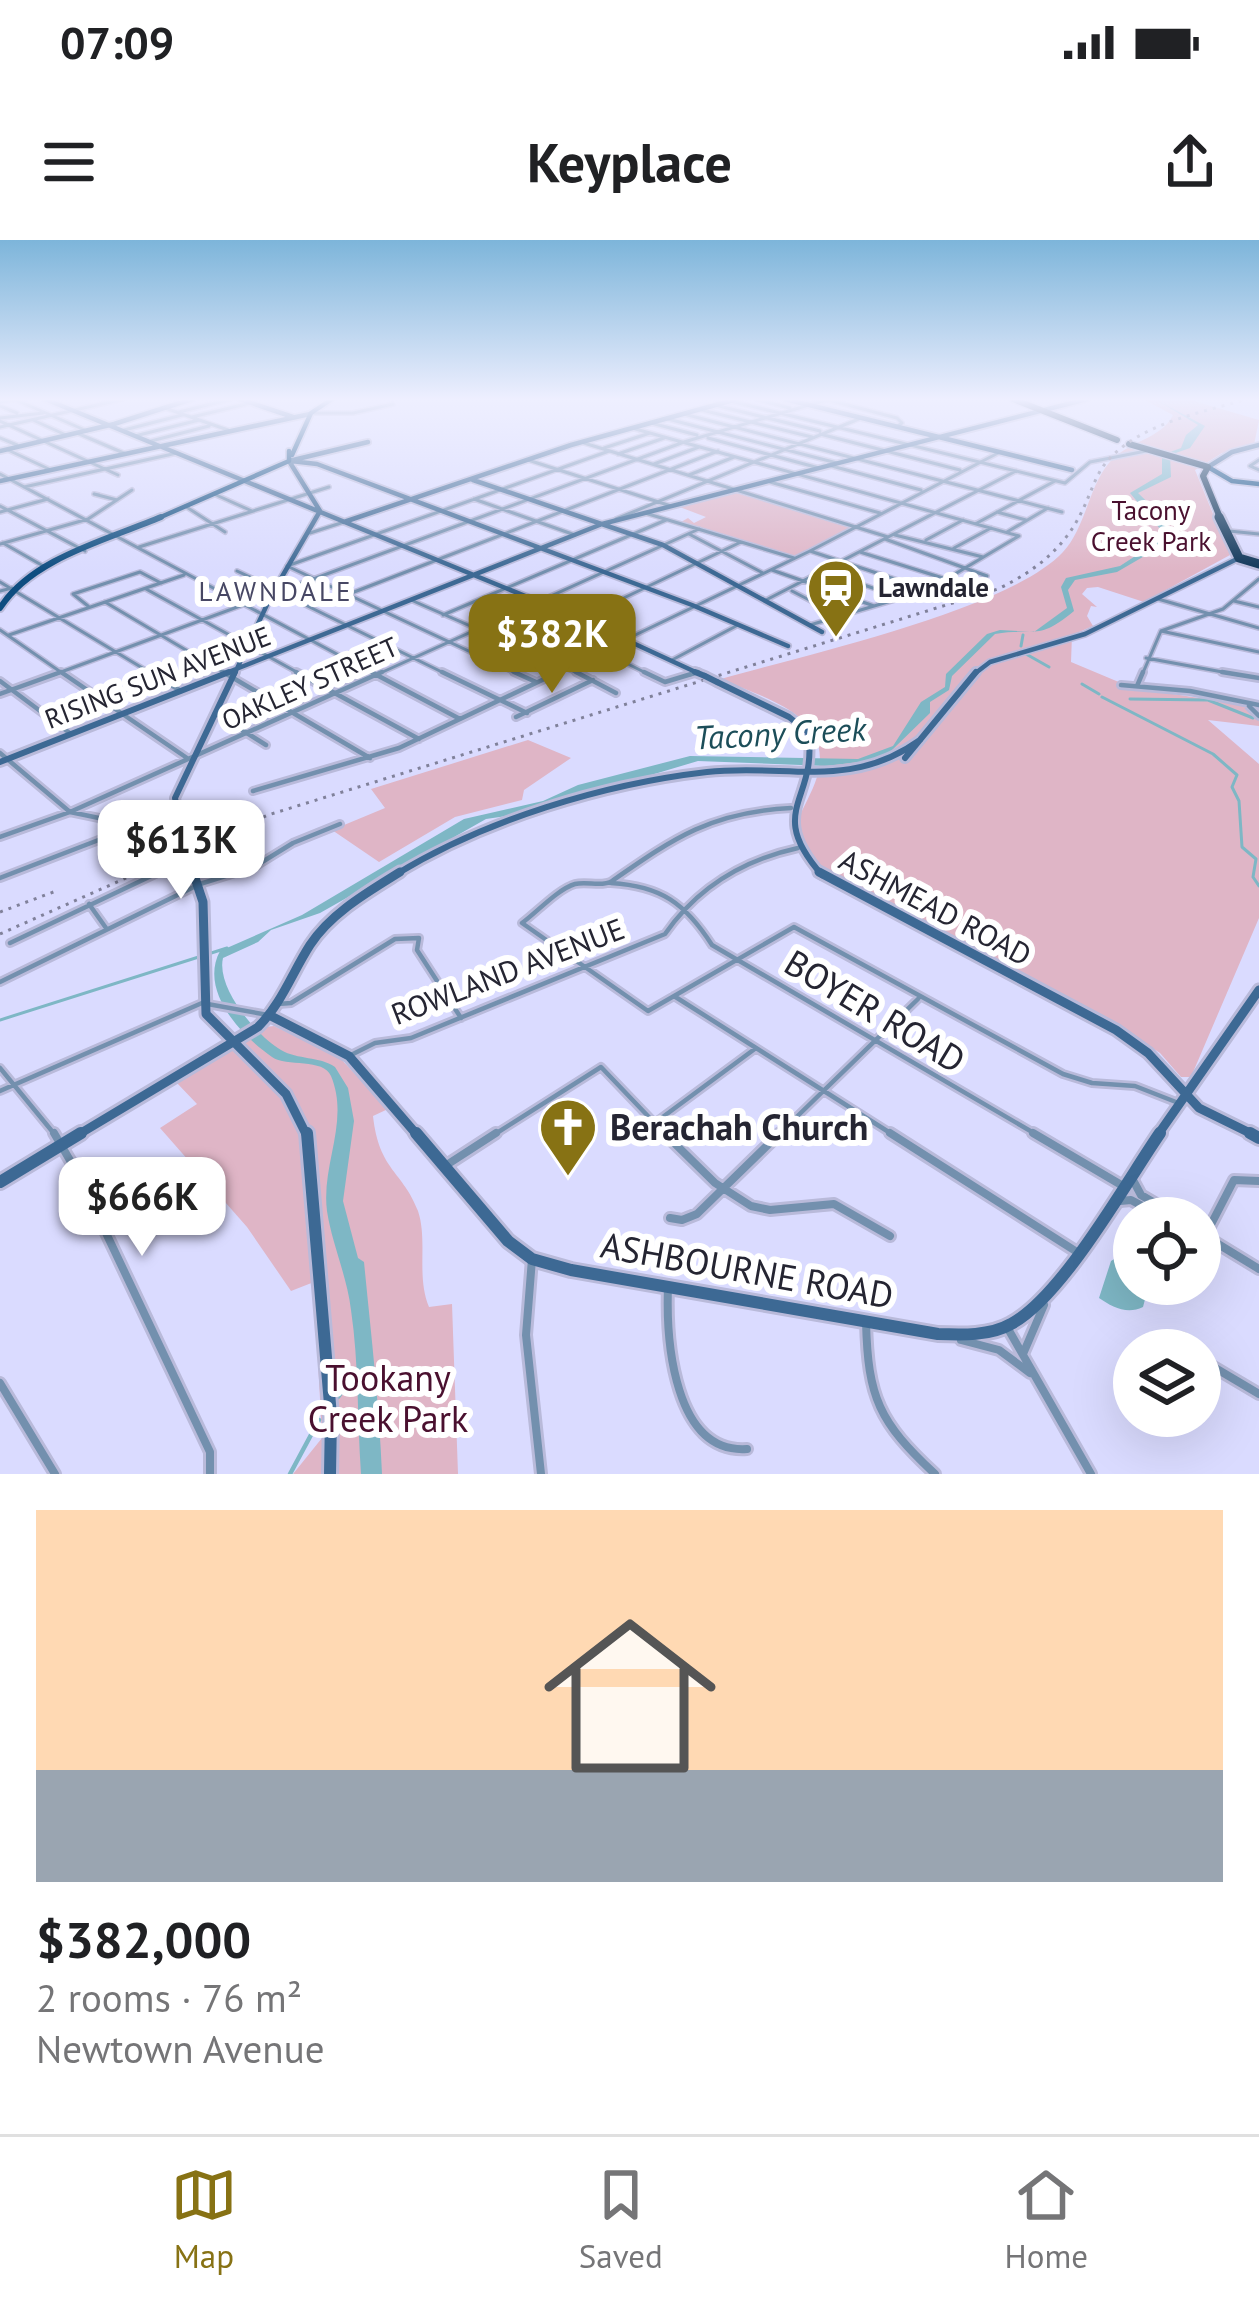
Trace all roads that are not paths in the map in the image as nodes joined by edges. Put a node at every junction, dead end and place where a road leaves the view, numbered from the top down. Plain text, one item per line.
1 (22, 457) edge
2 (78, 457) edge
3 (114, 457) edge
4 (161, 457) edge
5 (187, 457) edge
6 (287, 457) edge
7 (292, 457) edge
8 (295, 457) edge
9 (537, 457) edge
10 (593, 457) edge
11 (628, 457) edge
12 (643, 457) edge
13 (674, 457) edge
14 (705, 457) edge
15 (735, 457) edge
16 (738, 457) edge
17 (766, 457) edge
18 (776, 457) edge
19 (813, 457) edge
20 (852, 457) edge
21 (863, 457) edge
22 (906, 457) edge
23 (959, 457) edge
24 (991, 457) edge
25 (1018, 457) edge
26 (1100, 457) edge
27 (1170, 457) edge
28 (1228, 457) edge
29 (858, 458) junction
30 (636, 459) junction
31 (527, 460) junction
32 (1259, 460) edge
33 (754, 461) junction
34 (90, 462) junction
35 (980, 462) junction
36 (837, 463) junction
37 (1193, 463) junction
38 (654, 464) junction
39 (1211, 465) junction
40 (829, 466) junction
41 (819, 468) junction
42 (104, 469) junction
43 (557, 469) junction
44 (671, 469) junction
45 (51, 470) junction
46 (1072, 470) junction
47 (1259, 470) edge
48 (961, 471) junction
49 (1016, 471) junction
50 (797, 473) junction
51 (118, 475) dead end
52 (689, 475) junction
53 (0, 477) edge
54 (586, 478) junction
55 (11, 479) junction
56 (242, 479) junction
57 (469, 479) junction
58 (708, 480) junction
59 (942, 480) junction
60 (766, 481) junction
61 (1055, 481) junction
62 (1205, 483) junction
63 (1256, 484) edge
64 (25, 487) junction
65 (329, 487) dead end
66 (620, 489) junction
67 (736, 489) junction
68 (132, 490) dead end
69 (500, 490) junction
70 (921, 490) junction
71 (980, 490) junction
72 (211, 493) junction
73 (312, 493) junction
74 (99, 495) dead end
75 (48, 499) junction
76 (410, 499) junction
77 (473, 499) junction
78 (117, 500) junction
79 (291, 500) junction
80 (529, 500) junction
81 (1019, 500) junction
82 (657, 501) junction
83 (900, 502) junction
84 (333, 505) dead end
85 (184, 506) junction
86 (670, 506) junction
87 (1048, 508) junction
88 (0, 509) edge
89 (502, 509) junction
90 (8, 510) junction
91 (252, 511) junction
92 (441, 511) junction
93 (563, 511) junction
94 (320, 512) junction
95 (937, 512) junction
96 (997, 512) junction
97 (1062, 512) dead end
98 (644, 513) junction
99 (880, 513) junction
100 (88, 518) junction
101 (666, 520) junction
102 (963, 520) junction
103 (1026, 520) junction
104 (344, 521) junction
105 (469, 521) junction
106 (537, 521) junction
107 (606, 523) junction
108 (213, 524) junction
109 (976, 524) junction
110 (859, 526) junction
111 (991, 528) junction
112 (699, 529) junction
113 (45, 531) junction
114 (226, 532) dead end
115 (1007, 532) junction
116 (1226, 532) junction
117 (310, 533) junction
118 (375, 534) junction
119 (504, 534) junction
120 (632, 534) junction
121 (689, 534) junction
122 (574, 535) junction
123 (1259, 535) edge
124 (121, 536) junction
125 (889, 537) junction
126 (926, 540) junction
127 (1, 542) edge
128 (741, 542) junction
129 (663, 545) junction
130 (403, 546) junction
131 (139, 547) junction
132 (542, 548) junction
133 (953, 548) junction
134 (809, 550) junction
135 (85, 551) junction
136 (722, 551) junction
137 (860, 552) junction
138 (983, 557) junction
139 (794, 558) junction
140 (1238, 558) junction
141 (438, 560) junction
142 (572, 560) junction
143 (842, 561) junction
144 (698, 563) junction
145 (1259, 565) edge
146 (287, 566) junction
147 (45, 567) junction
148 (964, 568) junction
149 (771, 569) junction
150 (237, 571) dead end
151 (824, 571) junction
152 (604, 572) junction
153 (764, 573) junction
154 (184, 575) junction
155 (474, 575) junction
156 (987, 576) dead end
157 (315, 578) junction
158 (946, 579) junction
159 (804, 581) junction
160 (0, 582) edge
161 (1257, 583) edge
162 (161, 584) junction
163 (739, 586) junction
164 (646, 587) junction
165 (12, 588) junction
166 (505, 588) junction
167 (146, 589) junction
168 (789, 589) junction
169 (928, 590) junction
170 (0, 591) edge
171 (276, 592) junction
172 (349, 595) junction
173 (902, 598) junction
174 (1158, 599) junction
175 (765, 600) junction
176 (411, 601) junction
177 (539, 601) junction
178 (1234, 601) junction
179 (105, 602) junction
180 (241, 605) junction
181 (692, 605) junction
182 (874, 606) junction
183 (1259, 607) edge
184 (0, 608) edge
185 (90, 608) junction
186 (384, 611) junction
187 (443, 614) junction
188 (1210, 615) junction
189 (263, 616) junction
190 (840, 616) junction
191 (62, 617) junction
192 (203, 619) junction
193 (581, 619) junction
194 (738, 625) junction
195 (810, 625) junction
196 (348, 626) junction
197 (1259, 628) edge
198 (477, 629) junction
199 (0, 630) edge
200 (1161, 631) junction
201 (822, 632) dead end
202 (9, 635) junction
203 (161, 635) junction
204 (626, 638) junction
205 (310, 641) junction
206 (449, 641) junction
207 (248, 644) junction
208 (788, 646) dead end
209 (521, 647) junction
210 (600, 650) junction
211 (117, 651) junction
212 (1259, 652) edge
213 (270, 657) junction
214 (413, 658) junction
215 (1146, 658) junction
216 (672, 660) junction
217 (566, 667) junction
218 (61, 672) junction
219 (232, 674) junction
220 (375, 675) junction
221 (707, 677) junction
222 (1259, 678) edge
223 (593, 680) junction
224 (0, 681) edge
225 (536, 682) junction
226 (1121, 685) dead end
227 (1137, 686) junction
228 (12, 690) junction
229 (181, 692) junction
230 (334, 692) junction
231 (616, 693) dead end
232 (0, 694) edge
233 (499, 700) junction
234 (1245, 702) junction
235 (1259, 705) edge
236 (292, 711) junction
237 (215, 713) junction
238 (526, 713) junction
239 (123, 714) junction
240 (1259, 716) edge
241 (516, 717) dead end
242 (460, 719) junction
243 (246, 732) junction
244 (71, 734) junction
245 (419, 739) junction
246 (266, 745) dead end
247 (2, 758) edge
248 (191, 758) junction
249 (370, 758) junction
250 (812, 767) junction
251 (253, 791) dead end
252 (791, 808) junction
253 (70, 812) junction
254 (340, 824) dead end
255 (135, 826) junction
256 (0, 837) edge
257 (182, 838) junction
258 (798, 848) junction
259 (188, 856) junction
260 (563, 876) dead end
261 (0, 878) edge
262 (611, 883) junction
263 (200, 884) junction
264 (574, 884) junction
265 (89, 904) junction
266 (688, 907) junction
267 (106, 928) junction
268 (10, 943) dead end
269 (736, 960) junction
270 (586, 965) junction
271 (0, 982) edge
272 (1259, 990) edge
273 (674, 996) junction
274 (920, 997) junction
275 (202, 1003) junction
276 (274, 1010) junction
277 (461, 1018) junction
278 (238, 1039) junction
279 (874, 1043) junction
280 (756, 1048) junction
281 (350, 1056) junction
282 (0, 1068) edge
283 (13, 1084) junction
284 (0, 1091) edge
285 (823, 1093) junction
286 (1184, 1100) junction
287 (656, 1122) junction
288 (1259, 1138) edge
289 (62, 1145) junction
290 (444, 1166) junction
291 (1132, 1174) junction
292 (1259, 1181) edge
293 (0, 1182) edge
294 (1123, 1186) junction
295 (724, 1189) junction
296 (1145, 1197) edge
297 (1221, 1203) edge
298 (1113, 1204) edge
299 (1109, 1205) junction
300 (670, 1218) dead end
301 (890, 1236) dead end
302 (1221, 1246) edge
303 (1077, 1252) junction
304 (532, 1259) junction
305 (1259, 1269) edge
306 (668, 1287) junction
307 (1047, 1297) junction
308 (866, 1322) junction
309 (1007, 1327) junction
310 (938, 1334) junction
311 (1023, 1354) junction
312 (1221, 1371) edge
313 (0, 1383) edge
314 (1040, 1383) junction
315 (1259, 1394) edge
316 (747, 1449) dead end
317 (55, 1474) edge
318 (210, 1474) edge
319 (330, 1474) edge
320 (541, 1474) edge
321 (935, 1474) edge
322 (1091, 1474) edge

1 - 45 street
2 - 34 street
3 - 34 street
4 - 42 street
5 - 56 street
6 - 56 main road
7 - 73 street
8 - 76 street
9 - 31 street
10 - 43 street
11 - 30 street
12 - 30 street
13 - 38 street
14 - 44 street
15 - 52 street
16 - 33 street
17 - 33 street
18 - 41 street
19 - 36 street
20 - 29 street
21 - 29 street, RISING SUN AVENUE
22 - 48 street
23 - 35 street
24 - 35 street
25 - 46 street
26 - 46 street
27 - 37 highway
28 - 39 street
29 - 36 street, RISING SUN AVENUE
29 - 59 street
30 - 38 street
30 - 54 street
31 - 43 street
31 - 57 street
32 - 47 street
33 - 50 street
33 - 58 street
34 - 42 street
34 - 45 street
35 - 48 street
35 - 49 street
36 - 40 street, RISING SUN AVENUE
37 - 39 highway
37 - 62 highway
38 - 44 street
39 - 62 highway
39 - 63 main road
40 - 41 street, RISING SUN AVENUE
40 - 70 street
41 - 50 street, RISING SUN AVENUE
42 - 51 street
42 - 64 street
43 - 54 street
43 - 69 street
44 - 52 street
44 - 66 street
45 - 55 street
46 - 61 street
48 - 59 street
49 - 61 street
49 - 71 street
50 - 60 street, RISING SUN AVENUE
50 - 83 street
52 - 58 street
53 - 55 street
54 - 66 street
54 - 80 street
55 - 64 street
56 - 72 main road
56 - 79 street
57 - 69 street
57 - 76 street
58 - 67 street
58 - 82 street
59 - 70 street
59 - 71 street
60 - 67 street, RISING SUN AVENUE
60 - 99 street
61 - 81 street
62 - 116 highway
64 - 75 street
65 - 73 street
66 - 82 street
66 - 93 street
67 - 86 street, RISING SUN AVENUE
67 - 110 street
68 - 78 street
69 - 77 street
69 - 80 street
70 - 83 street
71 - 81 street
71 - 95 street
72 - 85 main road
72 - 91 street
73 - 79 street
73 - 94 street
74 - 78 street
75 - 90 street
75 - 100 street
76 - 92 street
76 - 104 street
77 - 89 street
77 - 92 street
78 - 100 street
79 - 91 street
79 - 94 street
80 - 89 street
80 - 93 street
81 - 87 street
81 - 96 street
82 - 86 street
82 - 107 street
83 - 95 street
83 - 99 street
84 - 94 street
85 - 108 street
85 - 124 main road
86 - 98 street, RISING SUN AVENUE
87 - 97 street
87 - 103 street
88 - 90 street
89 - 105 street
89 - 106 street
90 - 113 street
91 - 108 street
92 - 105 street
92 - 118 street
93 - 106 street
93 - 107 street
94 - 104 street
94 - 117 street
95 - 102 street
95 - 125 street
96 - 103 street
96 - 109 street
98 - 101 street
98 - 107 street, RISING SUN AVENUE
99 - 110 street
100 - 113 street
100 - 124 street
101 - 112 street
101 - 120 street
102 - 109 street
102 - 126 street
103 - 115 street
104 - 117 street
104 - 118 street
105 - 119 street
105 - 130 street
106 - 119 street
106 - 122 street
107 - 120 street
107 - 122 street, RISING SUN AVENUE
108 - 114 street
108 - 131 street
109 - 111 street
110 - 125 street
110 - 134 street
111 - 115 street
111 - 133 street
112 - 121 street, OAKLEY STREET
112 - 128 street
113 - 127 street
113 - 135 street
115 - 138 street
116 - 123 street
116 - 140 highway
117 - 146 street
118 - 130 street
118 - 146 street
119 - 132 street
119 - 141 street
120 - 129 street
120 - 142 street
121 - 129 street, OAKLEY STREET
121 - 136 street
122 - 132 street, RISING SUN AVENUE
124 - 131 street
124 - 135 main road
125 - 126 street
125 - 137 street
125 - 148 street
126 - 133 street
127 - 147 street
128 - 136 street
128 - 139 street
129 - 144 street
129 - 152 street, OAKLEY STREET
130 - 141 street
130 - 157 street
131 - 154 street
132 - 142 street
132 - 155 street, RISING SUN AVENUE
133 - 138 street
134 - 139 street
134 - 143 street
135 - 147 main road
136 - 144 street
136 - 153 street
137 - 143 street
137 - 158 street
138 - 148 street
139 - 149 street
140 - 145 highway
140 - 174 street
141 - 155 street
141 - 172 street
142 - 152 street
142 - 166 street
143 - 151 street
143 - 169 street
144 - 163 street
144 - 164 street
146 - 157 street
146 - 171 street
147 - 165 main road
148 - 156 street
148 - 158 street
149 - 153 street
149 - 159 street
150 - 171 street
151 - 159 street
151 - 173 street
152 - 164 street
152 - 177 street, OAKLEY STREET
153 - 163 street
154 - 162 street
154 - 180 street
155 - 166 street
155 - 176 street, RISING SUN AVENUE
157 - 171 street
157 - 172 street
158 - 169 street
159 - 168 street
159 - 182 street
160 - 165 street
161 - 178 street
162 - 167 street
162 - 185 street
163 - 175 street
163 - 181 street
164 - 181 street
164 - 193 street
165 - 170 street
165 - 184 main road
165 - 191 street
166 - 177 street
166 - 187 street
167 - 179 street
167 - 192 street
168 - 175 street
168 - 190 street
169 - 173 street
171 - 180 street
171 - 189 street
171 - 196 street
172 - 186 street
173 - 182 street
174 - 188 street
174 - 250 street
175 - 195 street
176 - 186 street, RISING SUN AVENUE
176 - 187 street
177 - 193 street
177 - 198 street, OAKLEY STREET
178 - 183 street
178 - 188 street
179 - 185 street
179 - 203 street
180 - 189 street
180 - 192 street
181 - 194 street
181 - 204 street
182 - 190 street
185 - 191 street
186 - 196 street, RISING SUN AVENUE
186 - 206 street
187 - 198 street
188 - 197 street
188 - 200 street
189 - 205 street
189 - 207 street
190 - 195 street
191 - 202 street
191 - 211 street
192 - 203 street
192 - 207 street
193 - 204 street
193 - 209 street
194 - 208 street
194 - 216 street
195 - 201 street
196 - 205 street, RISING SUN AVENUE
196 - 214 street
198 - 206 street, OAKLEY STREET
198 - 209 street
199 - 202 street
200 - 212 street
200 - 215 street
202 - 218 street
203 - 211 street
203 - 219 street
204 - 210 street
204 - 216 street
205 - 213 street, RISING SUN AVENUE
205 - 220 street
206 - 214 street, OAKLEY STREET
206 - 225 street
207 - 213 street
207 - 219 street
209 - 217 street
210 - 217 street
210 - 221 street
211 - 218 street
211 - 229 street
213 - 219 street, RISING SUN AVENUE
213 - 230 street
214 - 220 street, OAKLEY STREET
214 - 233 street
215 - 222 street
215 - 227 street
216 - 221 street
217 - 223 street
217 - 225 street
218 - 228 street
218 - 239 street
219 - 229 street, RISING SUN AVENUE
219 - 236 street
219 - 237 street
220 - 230 street, OAKLEY STREET
220 - 242 street
221 - 250 street
223 - 231 street
223 - 238 street
224 - 228 street
225 - 233 street
226 - 227 street
227 - 234 street
228 - 232 street
228 - 244 street
229 - 239 street, RISING SUN AVENUE
230 - 236 street, OAKLEY STREET
230 - 245 street
233 - 238 street
233 - 242 street
234 - 235 street
234 - 240 street
236 - 243 street, OAKLEY STREET
236 - 249 street
237 - 243 street
237 - 248 street
238 - 241 street
239 - 244 street, RISING SUN AVENUE
239 - 248 street
242 - 245 street
243 - 246 street
243 - 248 street, OAKLEY STREET
244 - 247 street, RISING SUN AVENUE
245 - 249 street
247 - 253 street
248 - 253 street, OAKLEY STREET
248 - 257 street
249 - 251 street
250 - 252 street
250 - 276 street
252 - 258 street, ASHMEAD ROAD
252 - 262 street
253 - 255 street
253 - 256 street, OAKLEY STREET
254 - 263 street
255 - 257 street
255 - 261 street
257 - 259 street, bridge
258 - 266 street, ROWLAND AVENUE
258 - 286 street, ASHMEAD ROAD
259 - 263 street
259 - 265 street
260 - 264 street
262 - 264 street, BOYER ROAD
262 - 266 street, BOYER ROAD
263 - 267 street
263 - 275 street
264 - 270 street
265 - 267 street
265 - 268 street
266 - 269 street, BOYER ROAD
266 - 270 street, ROWLAND AVENUE
267 - 271 street
269 - 273 street
269 - 274 street
269 - 279 street, BOYER ROAD
270 - 273 street
270 - 277 street, ROWLAND AVENUE
272 - 286 street, ASHBOURNE ROAD
273 - 280 street
274 - 279 street
274 - 286 street
275 - 276 street
275 - 278 street
275 - 283 street
276 - 277 street
276 - 278 street
276 - 281 street
277 - 281 street, ROWLAND AVENUE
278 - 289 street
278 - 319 street
279 - 285 street
279 - 294 street, BOYER ROAD
280 - 285 street
280 - 287 street
281 - 290 street
282 - 283 street
283 - 284 street
283 - 289 street
285 - 295 street
285 - 303 street
286 - 288 street
286 - 291 street, ASHBOURNE ROAD
287 - 290 street
287 - 295 street
289 - 293 street
289 - 318 street
290 - 304 street
291 - 294 street, ASHBOURNE ROAD
291 - 296 street
292 - 297 street
294 - 299 street, ASHBOURNE ROAD
295 - 300 street
295 - 301 street
298 - 299 street
299 - 303 street, ASHBOURNE ROAD
302 - 305 street
303 - 307 street, ASHBOURNE ROAD
304 - 306 street, ASHBOURNE ROAD
304 - 320 street
306 - 308 street, ASHBOURNE ROAD
306 - 316 street
307 - 309 street, ASHBOURNE ROAD
307 - 311 street
308 - 310 street, ASHBOURNE ROAD
308 - 321 street
309 - 310 street, ASHBOURNE ROAD
309 - 311 street
310 - 314 street
311 - 314 street
312 - 315 street
313 - 317 street
314 - 322 street

